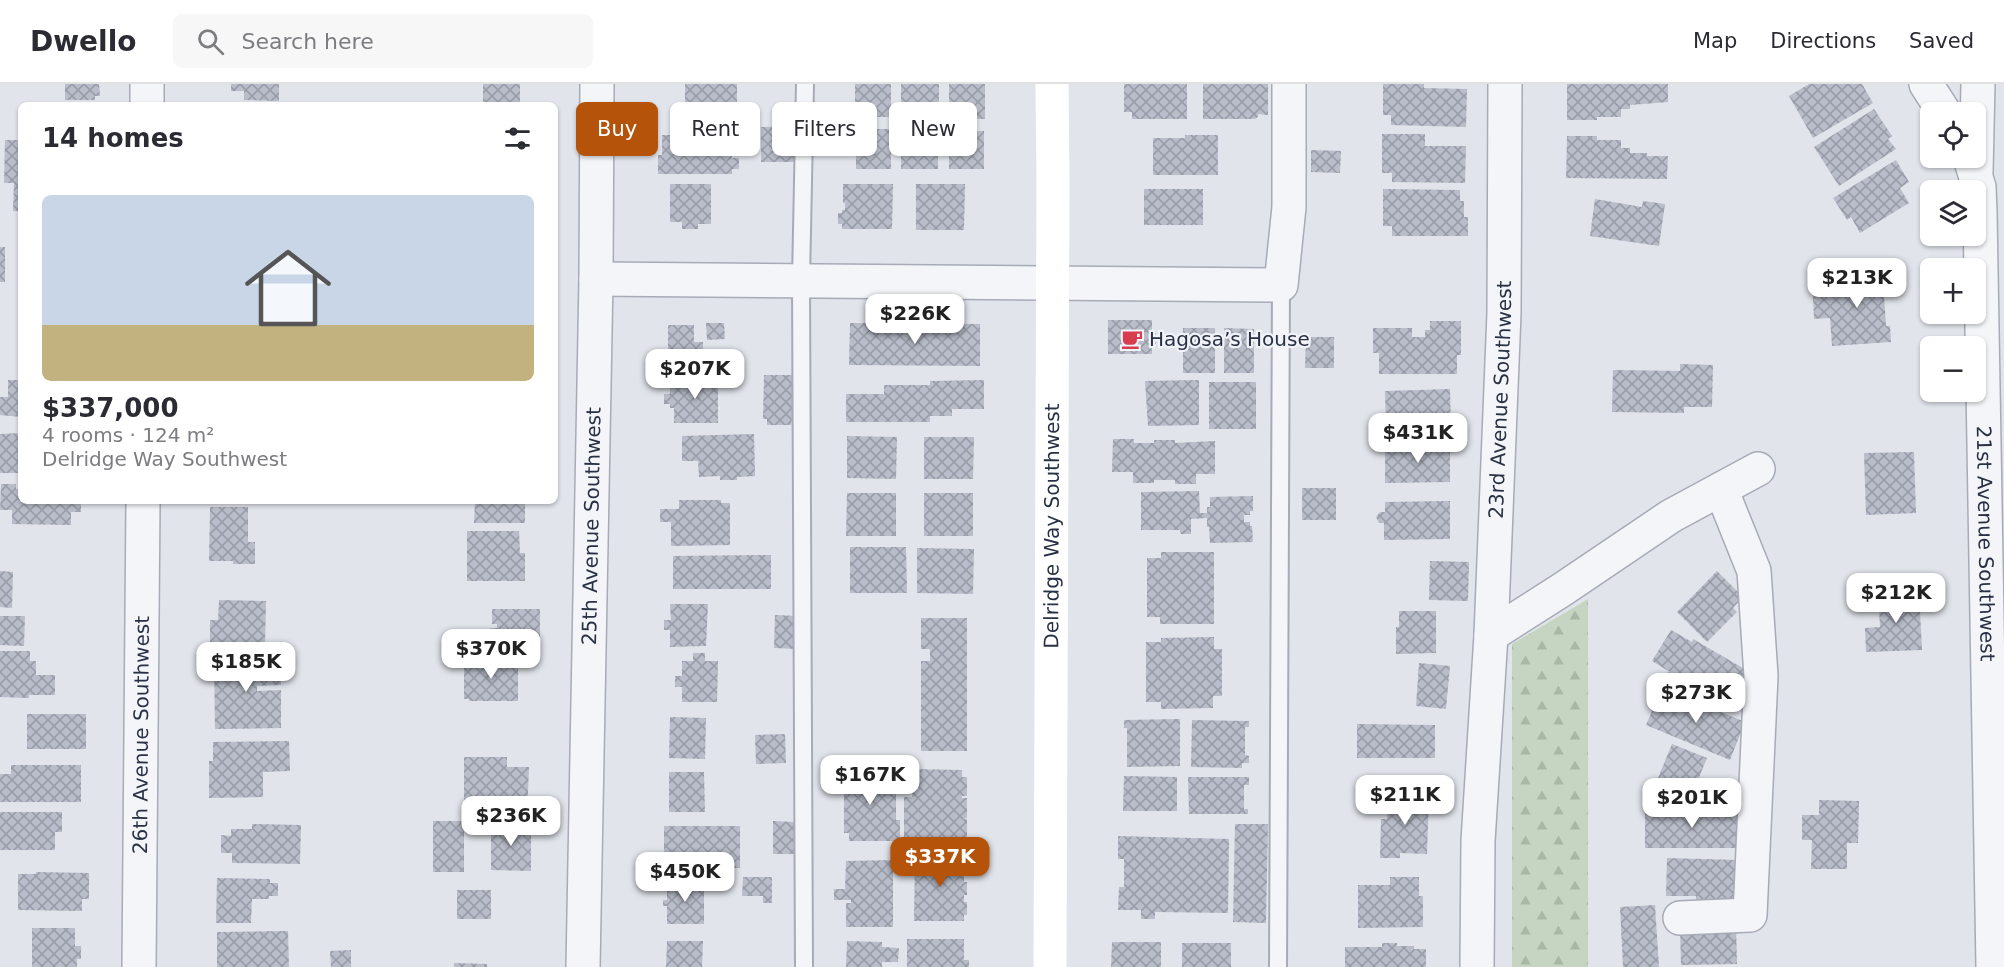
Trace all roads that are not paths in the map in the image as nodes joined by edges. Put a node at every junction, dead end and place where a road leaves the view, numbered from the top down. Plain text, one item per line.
1 (147, 84) edge
2 (597, 84) edge
3 (805, 84) edge
4 (1052, 84) edge
5 (1289, 84) edge
6 (1505, 84) edge
7 (1978, 84) edge
8 (147, 102) edge
9 (1977, 102) edge
10 (1974, 168) edge
11 (596, 279) junction
12 (801, 280) junction
13 (1052, 283) junction
14 (1281, 285) junction
15 (1758, 469) dead end
16 (1721, 489) junction
17 (143, 504) edge
18 (1491, 634) junction
19 (1680, 918) dead end
20 (139, 967) edge
21 (583, 967) edge
22 (804, 967) edge
23 (1050, 967) edge
24 (1278, 967) edge
25 (1477, 967) edge
26 (1993, 967) edge

1 - 8 street
2 - 11 street, 25th Avenue Southwest
3 - 12 lane
4 - 13 main road, Delridge Way Southwest
5 - 14 street
6 - 18 street, 23rd Avenue Southwest
7 - 9 street, 21st Avenue Southwest
10 - 26 street, 21st Avenue Southwest
11 - 12 street
11 - 21 street, 25th Avenue Southwest
12 - 13 street
12 - 22 lane
13 - 14 street
13 - 23 main road, Delridge Way Southwest
14 - 24 lane
15 - 16 street
16 - 18 street
16 - 19 street
17 - 20 street, 26th Avenue Southwest
18 - 25 street, 23rd Avenue Southwest

